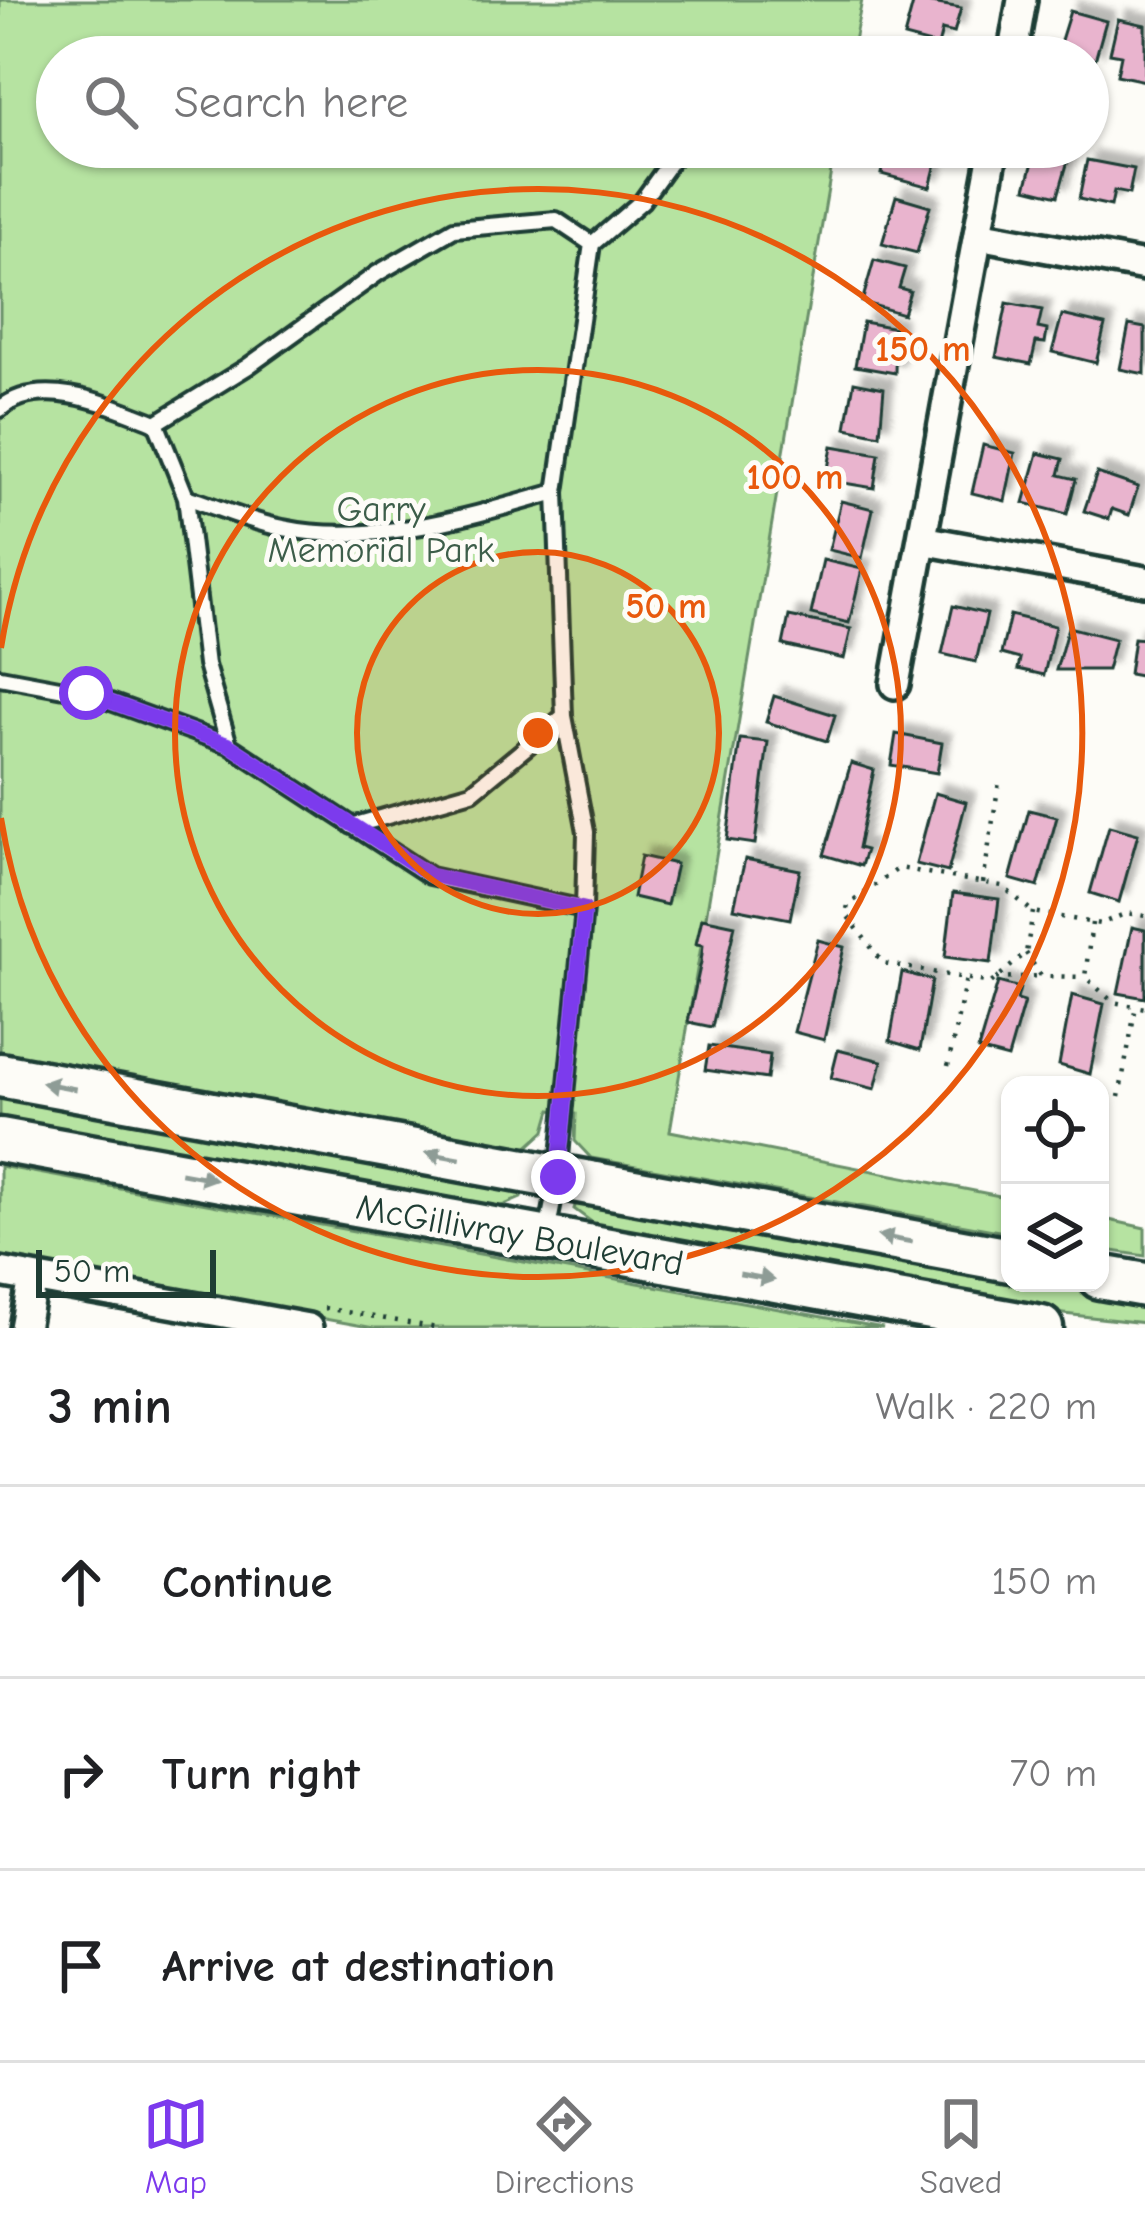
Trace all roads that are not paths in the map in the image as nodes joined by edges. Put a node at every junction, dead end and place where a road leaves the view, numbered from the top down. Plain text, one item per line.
1 (1022, 0) edge
2 (1016, 36) edge
3 (666, 168) edge
4 (990, 168) edge
5 (978, 236) junction
6 (592, 244) junction
7 (1145, 266) edge
8 (0, 410) edge
9 (156, 423) junction
10 (556, 492) junction
11 (186, 497) junction
12 (922, 540) junction
13 (1145, 581) edge
14 (0, 677) edge
15 (895, 684) dead end
16 (564, 716) junction
17 (229, 745) junction
18 (352, 826) junction
19 (584, 909) junction
20 (0, 1075) edge
21 (0, 1140) edge
22 (558, 1177) junction
23 (546, 1238) junction
24 (1001, 1258) edge
25 (0, 1271) edge
26 (33, 1278) junction
27 (1109, 1279) edge
28 (1145, 1285) edge
29 (177, 1316) edge
30 (24, 1328) edge
31 (308, 1328) edge
32 (1041, 1328) edge

1 - 2 street
3 - 6 lane
4 - 5 street
5 - 7 street
5 - 12 street
6 - 9 lane
6 - 10 lane
8 - 9 lane
9 - 11 lane
10 - 11 lane
10 - 16 lane
11 - 17 lane
12 - 13 street
12 - 15 street
14 - 17 lane
16 - 18 lane
16 - 19 lane
17 - 18 lane
18 - 19 lane
19 - 22 lane
22 -> 20 main road, McGillivray Boulevard
21 -> 23 main road, McGillivray Boulevard
22 - 23 lane
24 -> 22 main road, McGillivray Boulevard
23 -> 32 main road, McGillivray Boulevard
25 - 26 street
26 - 29 street
26 - 30 street
27 - 28 main road
29 - 31 street

